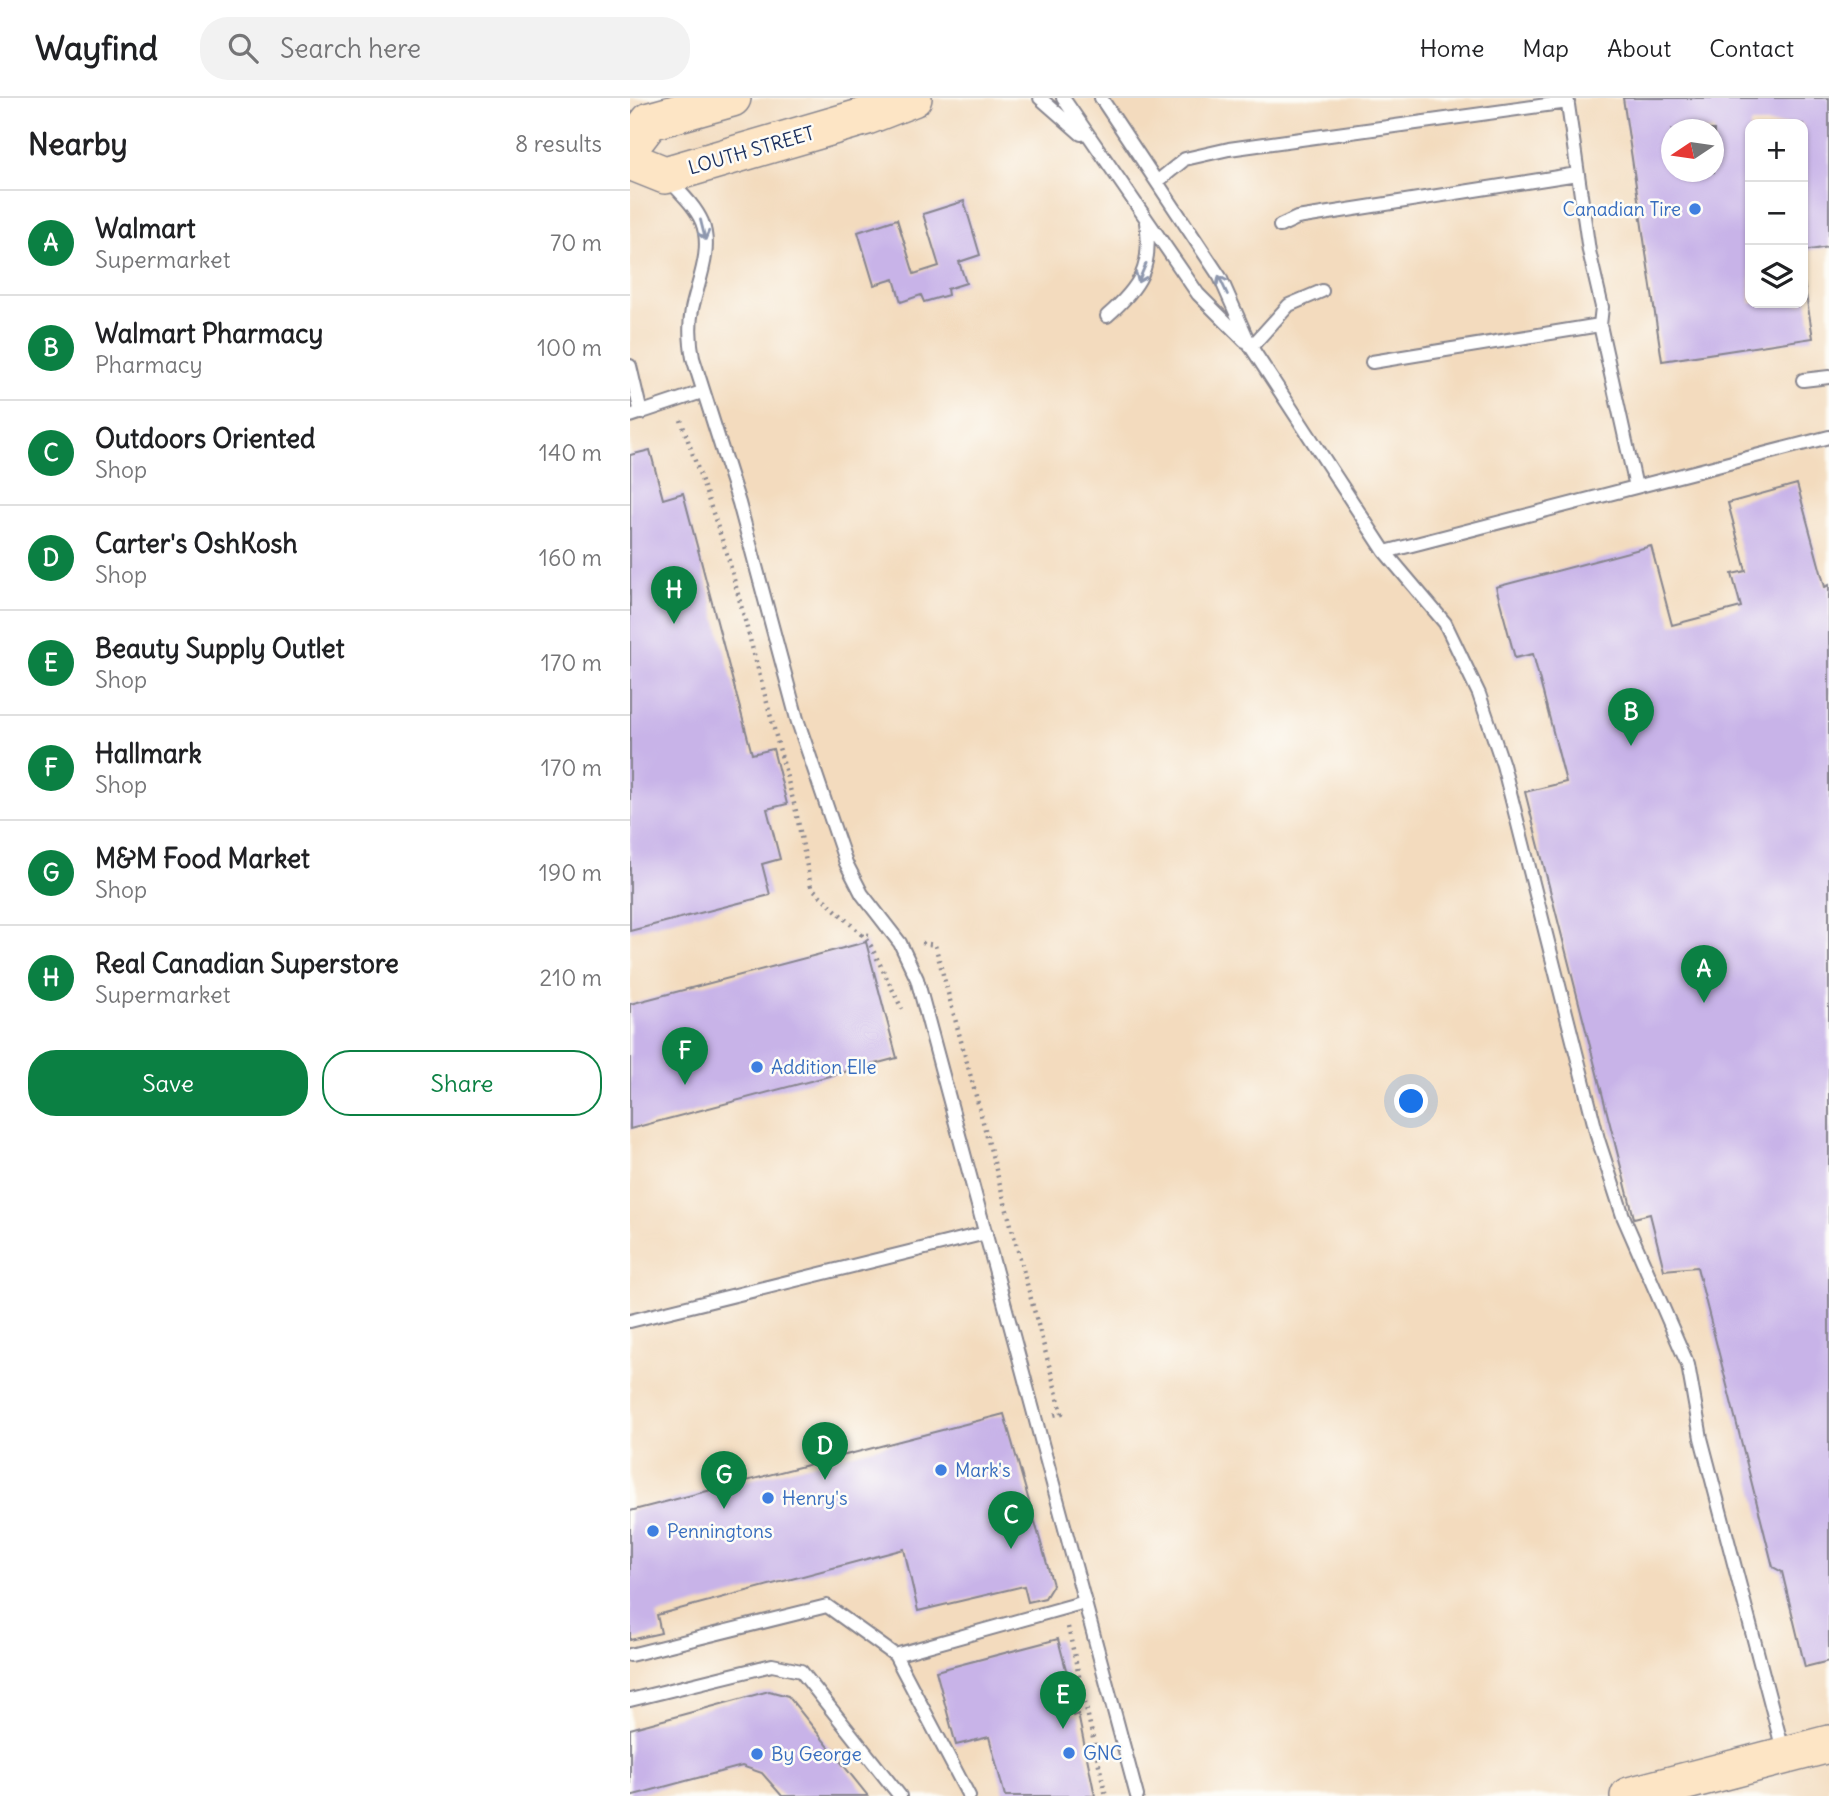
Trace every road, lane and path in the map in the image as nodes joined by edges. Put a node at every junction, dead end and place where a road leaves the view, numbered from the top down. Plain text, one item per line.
1 (732, 98) edge
2 (913, 98) edge
3 (1040, 98) edge
4 (1063, 98) edge
5 (1101, 98) edge
6 (1568, 100) edge
7 (630, 147) edge
8 (1101, 153) junction
9 (630, 161) edge
10 (1577, 174) junction
11 (665, 175) junction
12 (1158, 181) junction
13 (1146, 218) junction
14 (1280, 226) dead end
15 (1322, 291) dead end
16 (1107, 316) dead end
17 (1600, 325) junction
18 (1251, 348) junction
19 (1372, 362) dead end
20 (630, 366) edge
21 (1829, 377) edge
22 (1803, 380) dead end
23 (702, 392) junction
24 (676, 401) junction
25 (636, 414) edge
26 (1829, 437) edge
27 (1636, 487) junction
28 (1385, 552) junction
29 (897, 939) junction
30 (986, 1233) junction
31 (630, 1321) edge
32 (1036, 1420) junction
33 (1085, 1602) junction
34 (1064, 1608) junction
35 (630, 1655) edge
36 (895, 1655) junction
37 (630, 1700) edge
38 (1829, 1744) edge
39 (1784, 1756) junction
40 (900, 1796) edge
41 (969, 1796) edge
42 (1106, 1796) edge
43 (1138, 1796) edge
44 (1629, 1796) edge

1 - 7 main road
2 - 11 main road, LOUTH STREET
3 - 8 lane
4 - 8 lane
5 - 12 lane
6 - 10 lane
6 - 12 lane
8 - 13 lane
9 - 11 main road, LOUTH STREET
10 - 14 lane
10 - 17 lane
11 -> 23 lane
18 -> 12 lane
13 -> 16 lane
13 - 18 lane
15 - 18 lane
17 - 19 lane
17 - 27 lane
18 - 28 lane
20 - 25 lane
21 - 22 lane
23 - 24 lane
23 - 29 lane
24 - 25 lane
24 - 29 path
26 - 27 lane
27 - 28 lane
28 - 39 lane
29 - 30 lane
29 - 32 path
30 - 31 lane
30 - 32 lane
32 - 33 lane
33 - 34 lane
33 - 43 lane
34 - 36 lane
34 - 42 path
35 - 36 lane
36 - 41 lane
37 - 40 lane
38 - 39 main road
39 - 44 main road

